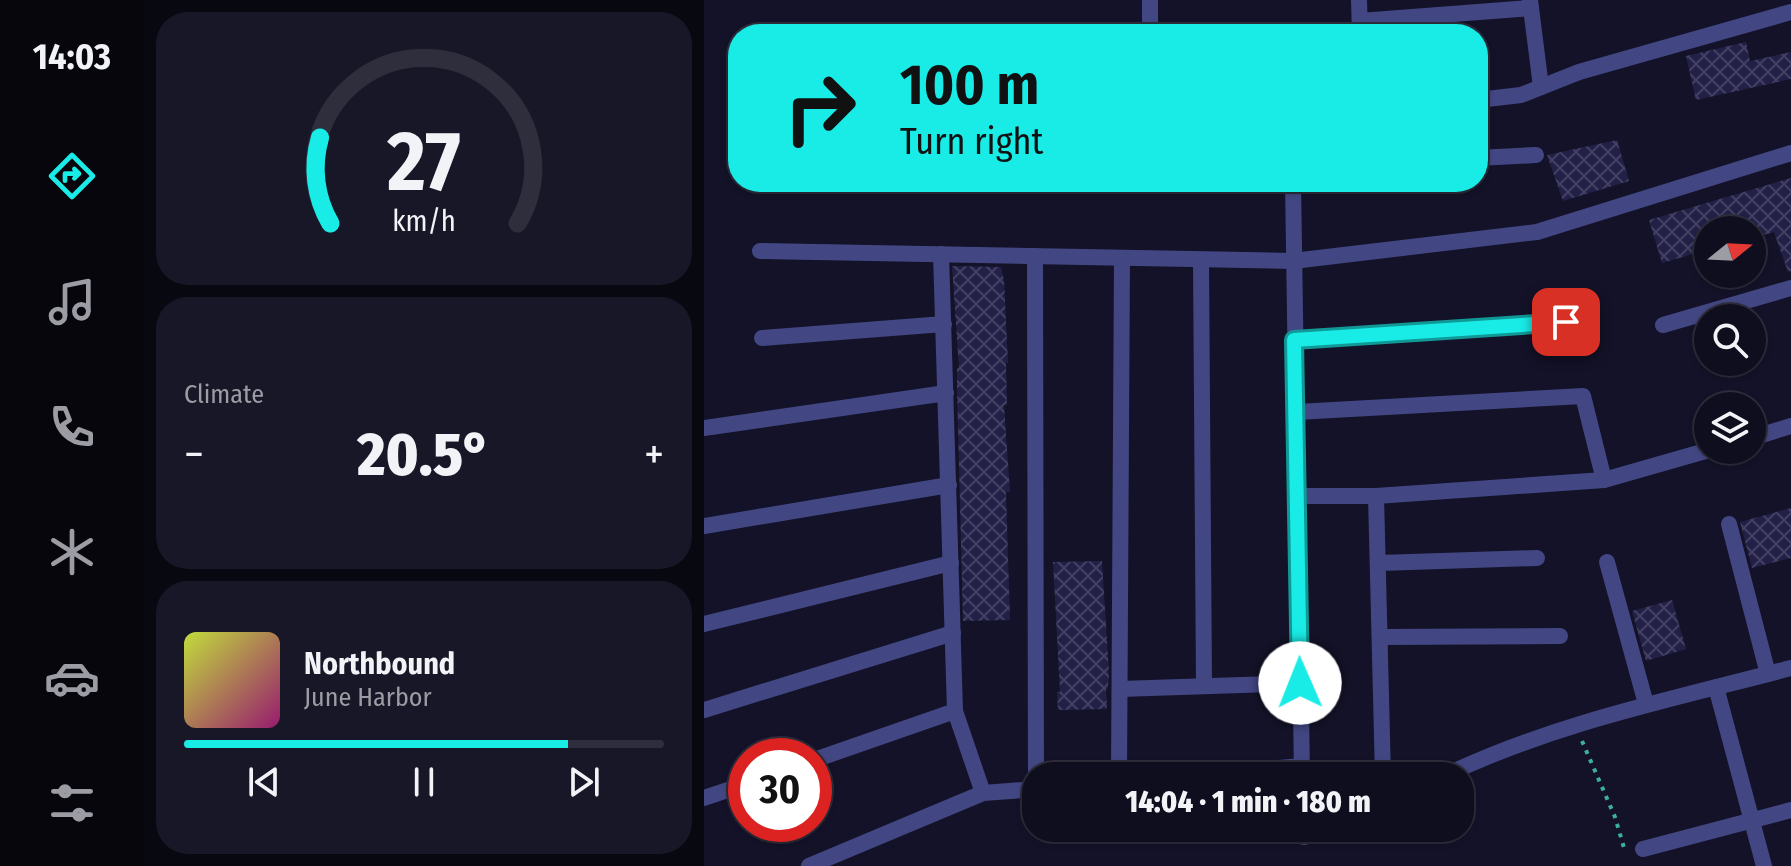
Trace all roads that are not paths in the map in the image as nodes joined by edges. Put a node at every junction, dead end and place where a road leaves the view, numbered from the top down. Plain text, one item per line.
1 (1150, 0) edge
2 (1359, 0) edge
3 (1530, 4) edge
4 (1791, 12) edge
5 (1150, 24) edge
6 (1360, 24) edge
7 (1388, 24) edge
8 (1541, 87) junction
9 (1488, 99) edge
10 (1791, 153) edge
11 (1536, 155) dead end
12 (1488, 157) edge
13 (1293, 192) edge
14 (760, 251) dead end
15 (941, 254) junction
16 (1035, 256) junction
17 (1122, 258) junction
18 (1201, 260) junction
19 (1293, 261) junction
20 (1791, 288) edge
21 (1566, 322) dead end
22 (944, 324) junction
23 (1663, 325) dead end
24 (762, 338) dead end
25 (1294, 340) junction
26 (946, 393) junction
27 (1297, 412) junction
28 (1791, 426) edge
29 (704, 428) edge
30 (1766, 434) edge
31 (1694, 454) edge
32 (1604, 480) junction
33 (949, 485) junction
34 (1297, 496) junction
35 (1376, 496) junction
36 (1729, 524) dead end
37 (704, 526) edge
38 (1537, 558) dead end
39 (1607, 562) dead end
40 (951, 563) junction
41 (1379, 563) junction
42 (704, 624) edge
43 (953, 633) junction
44 (1560, 636) dead end
45 (1380, 637) junction
46 (1791, 668) edge
47 (1768, 674) junction
48 (1300, 683) junction
49 (1204, 686) junction
50 (1716, 687) junction
51 (1120, 689) junction
52 (1646, 704) junction
53 (704, 710) edge
54 (955, 711) junction
55 (832, 754) edge
56 (1036, 762) edge
57 (1119, 762) edge
58 (1302, 762) edge
59 (1383, 762) edge
60 (1474, 762) edge
61 (728, 790) edge
62 (1022, 790) edge
63 (983, 793) junction
64 (704, 798) edge
65 (1791, 810) edge
66 (1752, 820) junction
67 (1643, 849) dead end
68 (809, 866) edge
69 (1764, 866) edge

1 - 5 street
2 - 6 street
3 - 7 street
3 - 8 street
4 - 8 street
8 - 9 street
10 - 19 street
11 - 12 street
13 - 19 street
14 - 15 street
15 - 16 street
15 - 22 street
16 - 17 street
16 - 56 street
17 - 18 street
17 - 51 street
18 - 19 street
18 - 49 street
19 - 25 street
20 - 23 street
21 - 25 street
22 - 24 street
22 - 26 street
25 - 27 street
26 - 29 street
26 - 33 street
27 - 32 street
27 - 34 street
28 - 30 street
31 - 32 street
32 - 35 street
33 - 37 street
33 - 40 street
34 - 35 street
34 - 48 street
35 - 41 street
36 - 47 street
38 - 41 street
39 - 52 street
40 - 42 street
40 - 43 street
41 - 45 street
43 - 53 street
43 - 54 street
44 - 45 street
45 - 59 street
46 - 47 street
47 - 50 street
48 - 49 street
48 - 58 street
49 - 51 street
50 - 52 street
50 - 66 street
51 - 57 street
52 - 60 street
54 - 55 street
54 - 63 street
61 - 64 street
62 - 63 street
63 - 68 street
65 - 66 street
66 - 67 street
66 - 69 street

